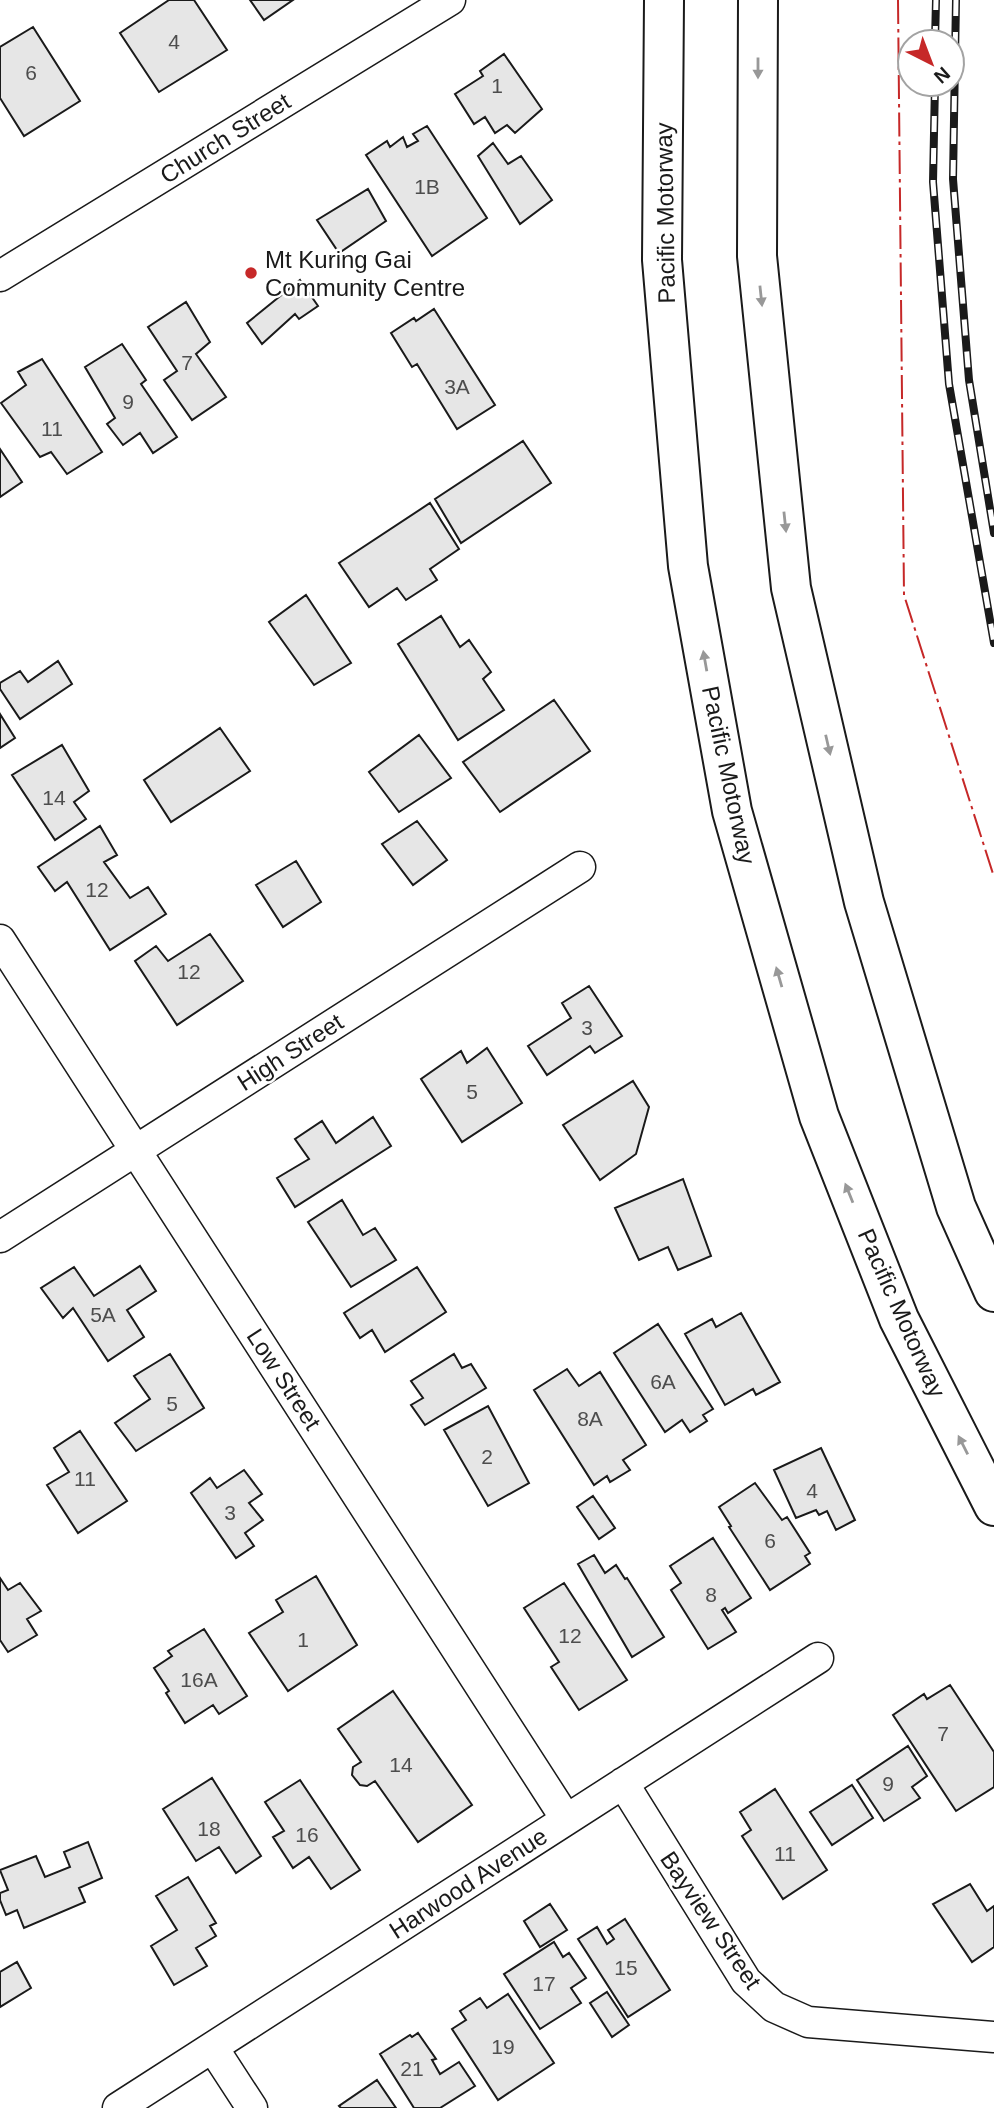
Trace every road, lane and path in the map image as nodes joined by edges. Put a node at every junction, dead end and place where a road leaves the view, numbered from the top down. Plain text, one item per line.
1 (450, 0) edge
2 (664, 0) edge
3 (758, 0) edge
4 (413, 9) edge
5 (0, 276) edge
6 (580, 867) dead end
7 (0, 940) edge
8 (136, 1150) junction
9 (0, 1237) edge
10 (994, 1292) edge
11 (994, 1506) edge
12 (818, 1658) dead end
13 (623, 1783) junction
14 (566, 1819) junction
15 (994, 2037) edge
16 (213, 2048) junction
17 (118, 2108) edge
18 (252, 2108) edge

1 - 4 street, Church Street
11 -> 2 highway, Pacific Motorway
3 -> 10 highway
4 - 5 street, Church Street
6 - 8 street, High Street
7 - 8 street, Low Street
8 - 9 street, High Street
8 - 14 street, Low Street
12 - 13 street, Harwood Avenue
13 - 14 street, Harwood Avenue
13 - 15 street, Bayview Street
14 - 16 street, Harwood Avenue
16 - 17 street, Harwood Avenue
16 - 18 street

